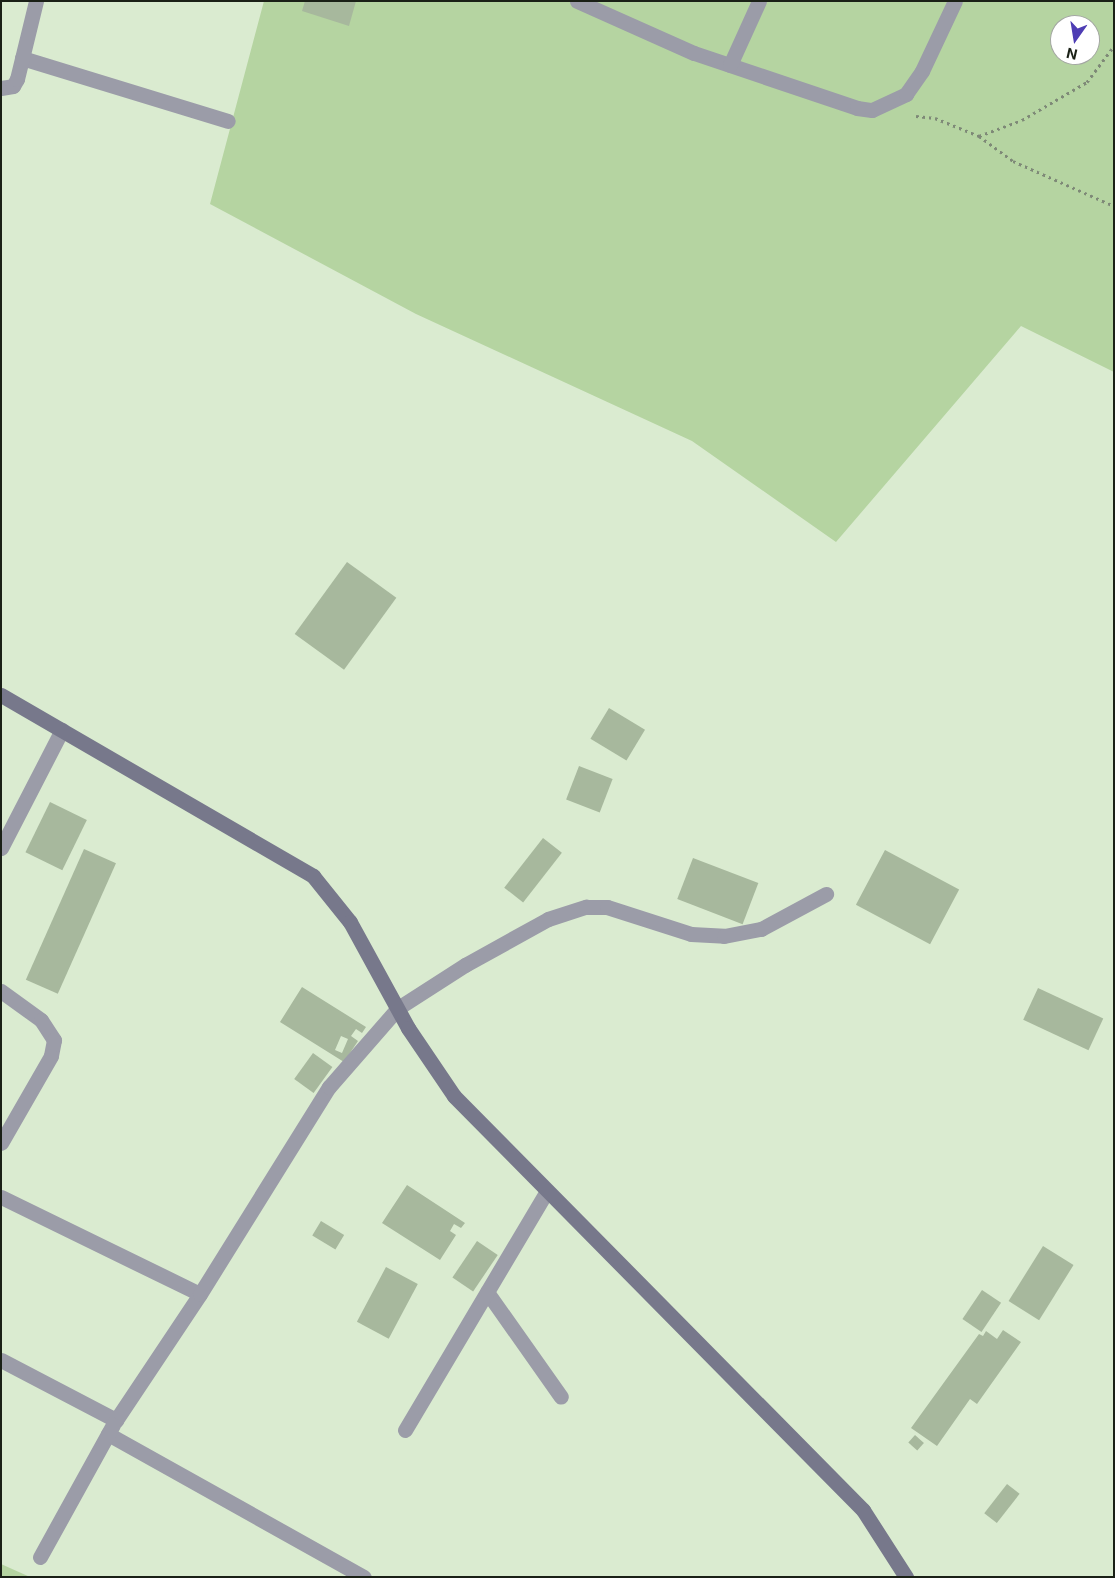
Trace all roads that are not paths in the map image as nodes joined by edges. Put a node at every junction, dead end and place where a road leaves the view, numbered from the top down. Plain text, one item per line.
1 (36, 1) edge
2 (578, 1) edge
3 (759, 1) edge
4 (955, 1) edge
5 (22, 58) junction
6 (730, 65) junction
7 (1, 88) edge
8 (228, 121) dead end
9 (1, 695) edge
10 (62, 730) junction
11 (1, 848) edge
12 (826, 894) dead end
13 (1, 991) edge
14 (398, 1008) junction
15 (1, 1143) edge
16 (547, 1191) junction
17 (1, 1197) edge
18 (487, 1292) junction
19 (200, 1294) junction
20 (1, 1360) edge
21 (561, 1397) dead end
22 (116, 1420) junction
23 (405, 1430) dead end
24 (108, 1434) junction
25 (40, 1557) dead end
26 (364, 1577) edge
27 (906, 1577) edge

1 - 5 street
2 - 6 street
3 - 6 street
4 - 6 street
5 - 7 street
5 - 8 street
9 - 10 street
10 - 11 street
10 - 14 street
12 - 14 street
13 - 15 street
14 - 16 street
14 - 19 street
16 - 18 street
16 - 27 street
17 - 19 street
18 - 21 street
18 - 23 street
19 - 22 street
20 - 22 street
22 - 24 street
24 - 25 street
24 - 26 street

